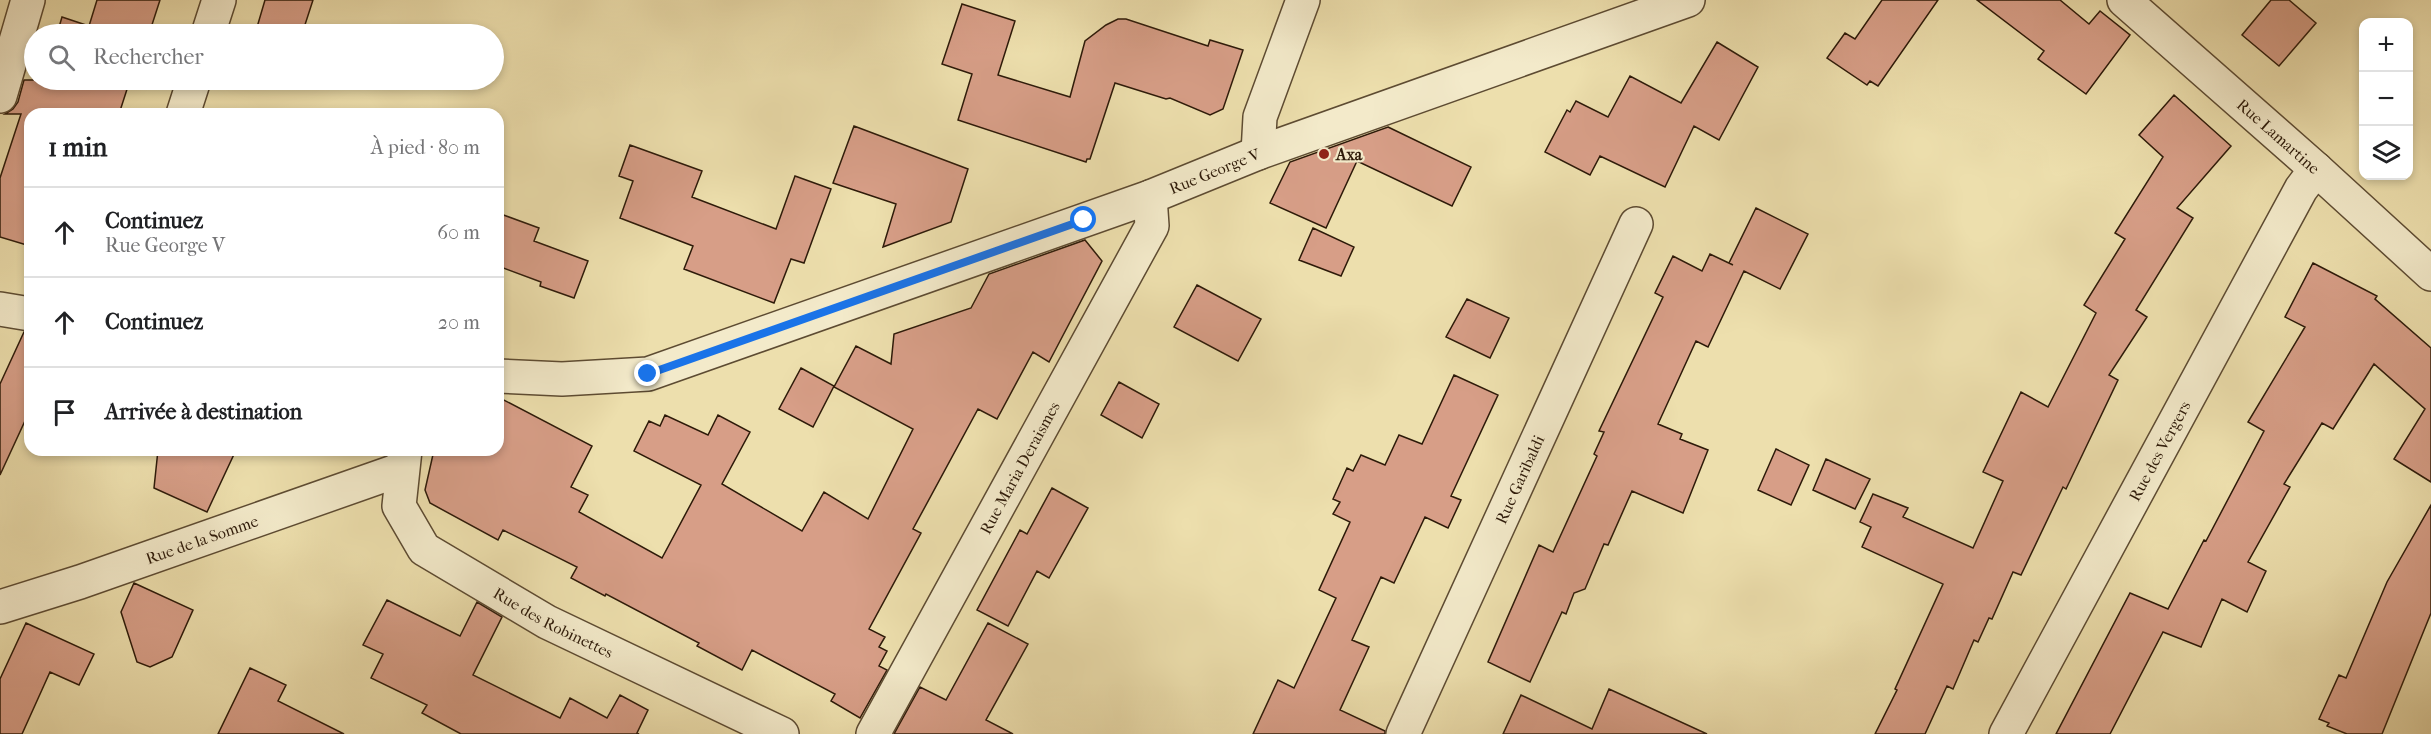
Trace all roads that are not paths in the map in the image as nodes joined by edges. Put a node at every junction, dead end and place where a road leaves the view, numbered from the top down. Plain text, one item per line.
1 (28, 0) edge
2 (219, 0) edge
3 (1303, 0) edge
4 (1688, 0) edge
5 (2124, 0) edge
6 (211, 24) edge
7 (191, 90) edge
8 (0, 96) edge
9 (185, 108) edge
10 (1258, 153) junction
11 (2316, 169) junction
12 (1150, 196) junction
13 (1636, 224) dead end
14 (2431, 274) edge
15 (0, 309) edge
16 (24, 313) edge
17 (504, 376) edge
18 (404, 459) edge
19 (0, 607) edge
20 (782, 734) edge
21 (873, 734) edge
22 (1403, 734) edge
23 (2006, 734) edge

1 - 8 street
2 - 6 street
3 - 10 street
4 - 10 street, Rue George V
5 - 11 street, Rue Lamartine
7 - 9 street
10 - 12 street, Rue George V
11 - 14 street, Rue Lamartine
11 - 23 street, Rue des Vergers
12 - 17 street, Rue George V
12 - 21 street, Rue Maria Deraismes
13 - 22 street, Rue Garibaldi
15 - 16 street
18 - 19 street, Rue de la Somme
18 - 20 street, Rue des Robinettes

